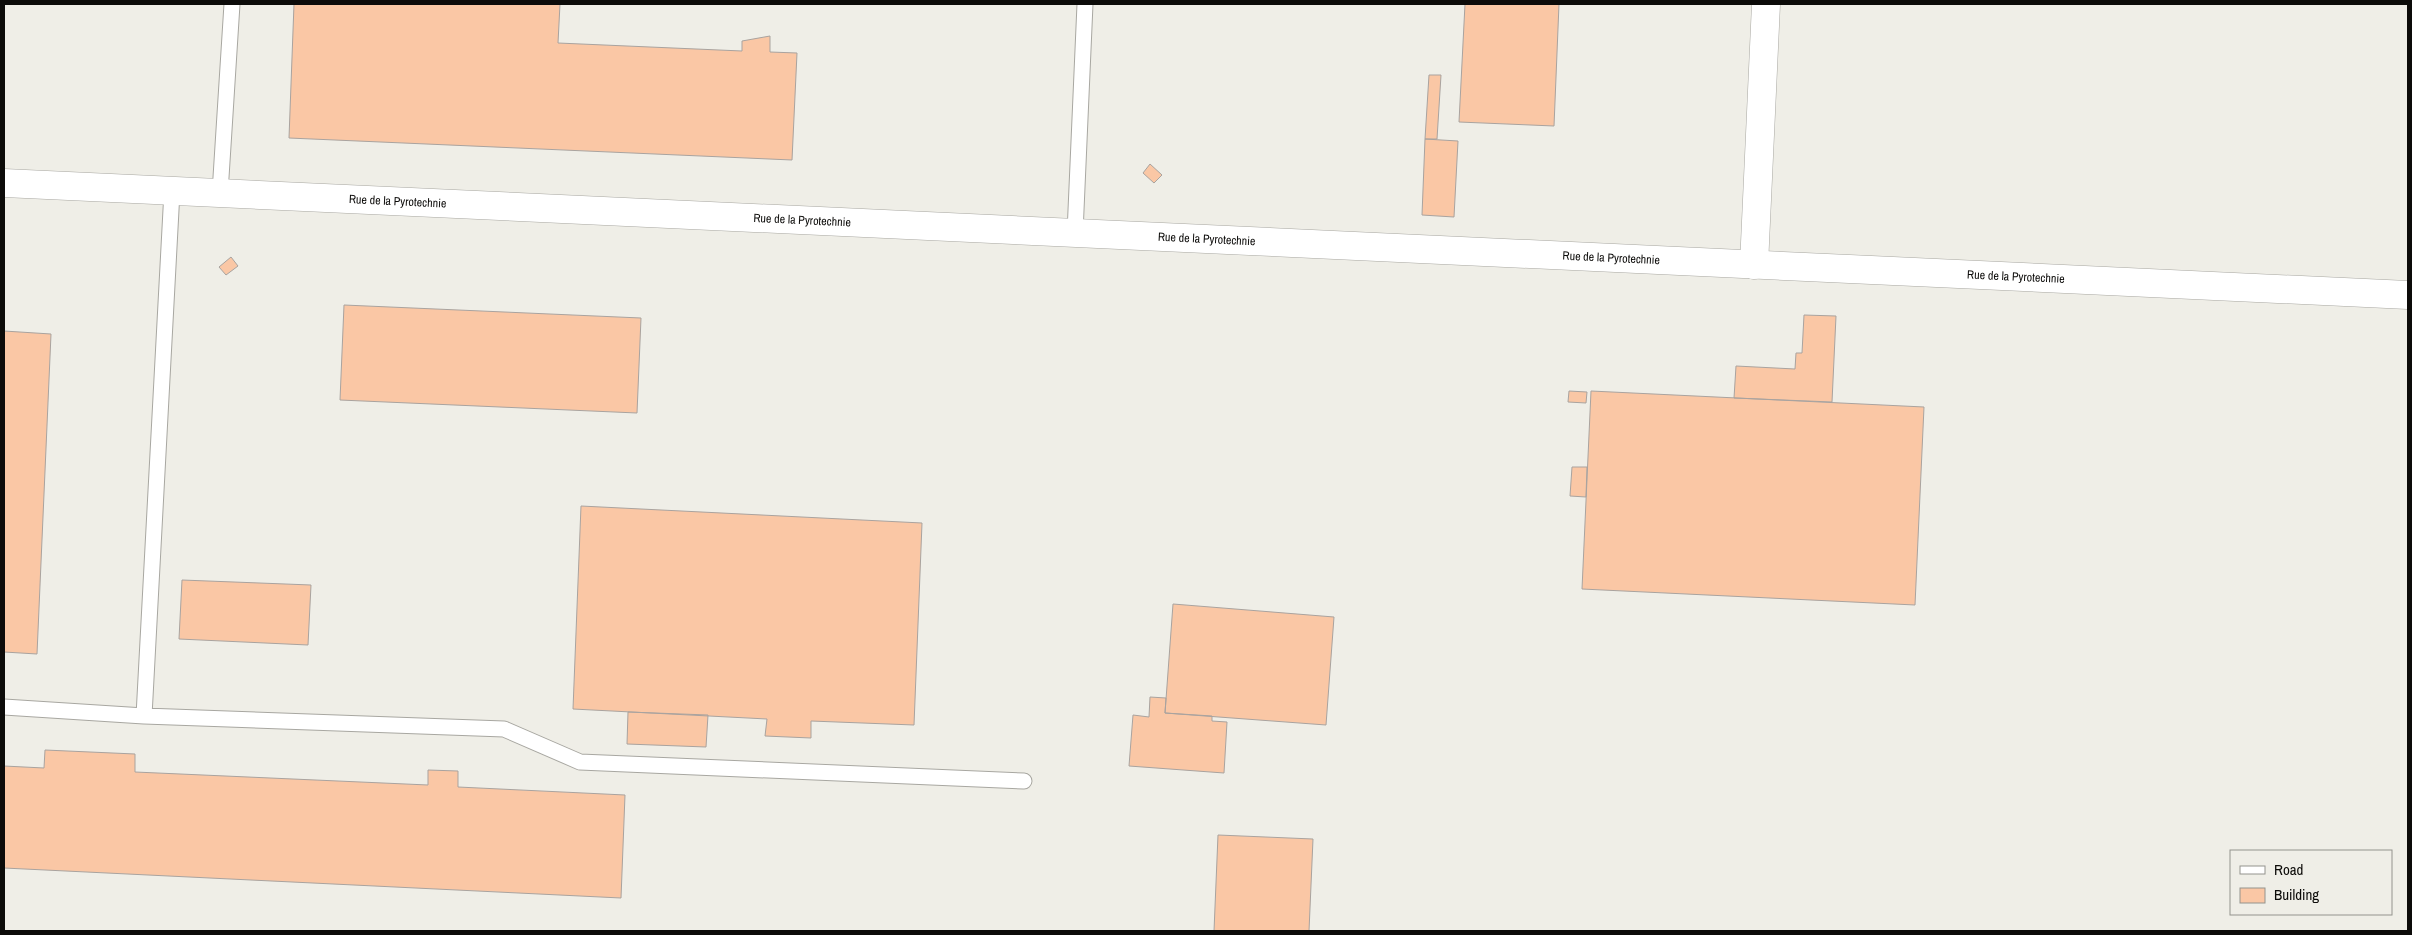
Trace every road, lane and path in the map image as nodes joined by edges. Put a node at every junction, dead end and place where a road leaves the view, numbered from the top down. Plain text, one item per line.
1 (232, 4) edge
2 (1085, 4) edge
3 (1766, 4) edge
4 (4, 183) edge
5 (172, 191) junction
6 (220, 194) junction
7 (1075, 233) junction
8 (1754, 265) junction
9 (2408, 296) edge
10 (4, 707) edge
11 (144, 716) junction
12 (1024, 781) dead end

1 - 6 lane
2 - 7 lane
3 - 8 street
4 - 5 street, Rue de la Pyrotechnie
5 - 6 street, Rue de la Pyrotechnie
5 - 11 lane
6 - 7 street, Rue de la Pyrotechnie
7 - 8 street, Rue de la Pyrotechnie
8 - 9 street, Rue de la Pyrotechnie
10 - 11 lane
11 - 12 lane

